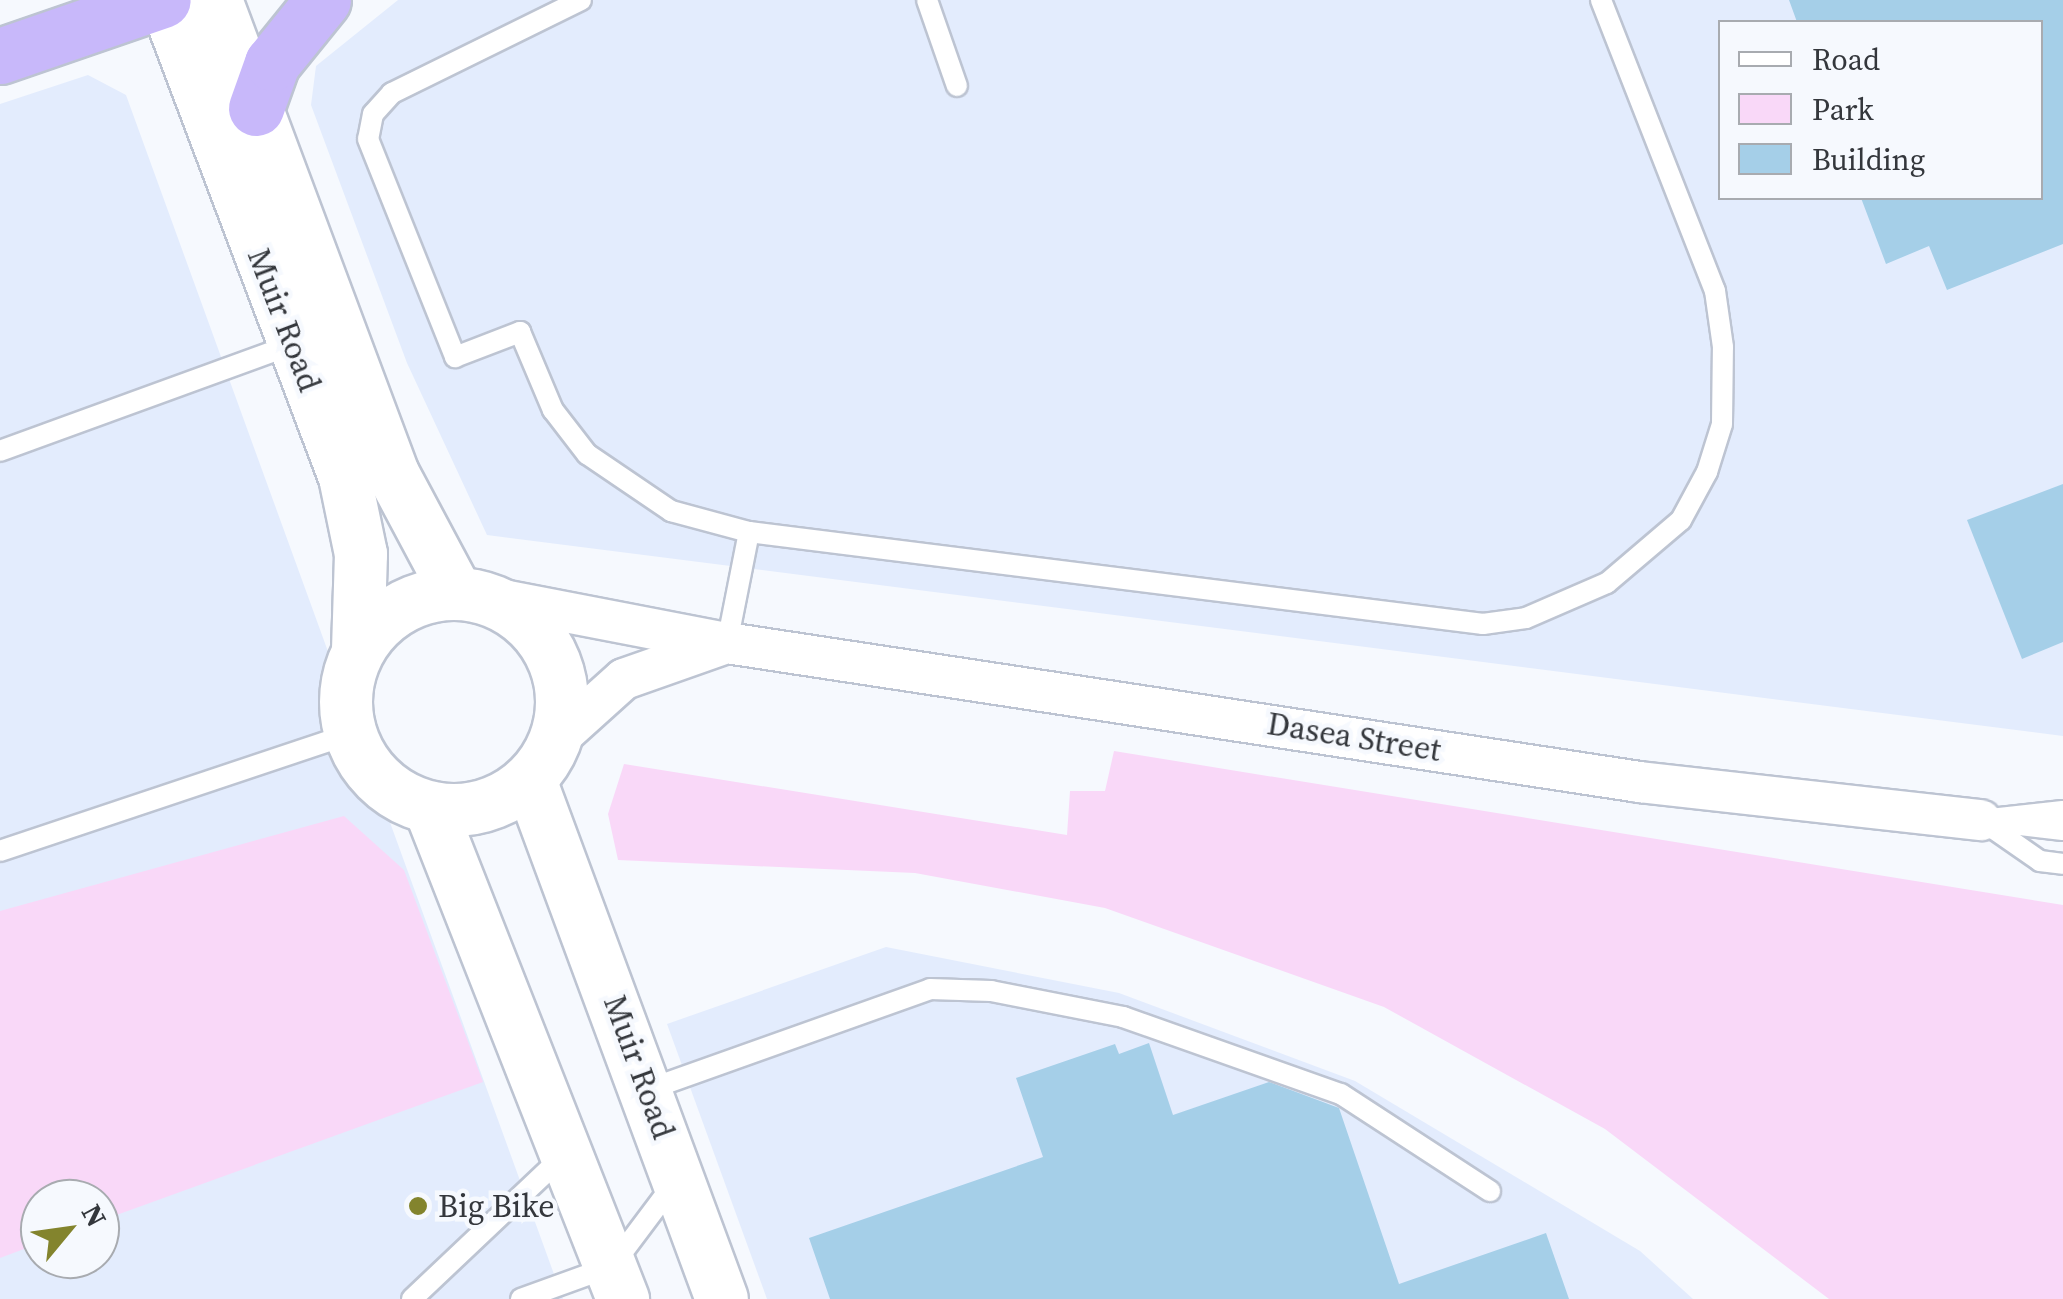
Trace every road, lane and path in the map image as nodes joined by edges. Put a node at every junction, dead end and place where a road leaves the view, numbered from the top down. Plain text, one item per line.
1 (164, 0) edge
2 (216, 0) edge
3 (322, 0) edge
4 (581, 0) edge
5 (927, 0) edge
6 (1601, 0) edge
7 (0, 56) edge
8 (958, 86) dead end
9 (256, 108) junction
10 (292, 345) junction
11 (0, 452) edge
12 (749, 532) junction
13 (469, 594) junction
14 (728, 643) junction
15 (358, 648) junction
16 (350, 734) junction
17 (543, 760) junction
18 (2063, 811) edge
19 (1981, 820) junction
20 (438, 826) junction
21 (2063, 830) edge
22 (0, 851) edge
23 (2063, 864) edge
24 (647, 1090) junction
25 (566, 1152) junction
26 (679, 1176) junction
27 (1490, 1192) dead end
28 (618, 1282) edge
29 (412, 1299) edge
30 (521, 1299) edge
31 (722, 1299) edge

1 - 7 highway
1 - 10 street, Muir Road
2 - 9 street, Muir Road
3 - 9 highway
4 - 12 lane
5 - 8 lane
6 - 12 lane
9 - 13 street, Muir Road
10 - 11 lane
10 - 15 street, Muir Road
12 - 14 lane
13 - 14 street, Dasea Street
13 - 15 street
13 - 17 street
14 - 17 street, Dasea Street
14 - 19 street, Dasea Street
15 - 16 street
16 - 20 street
16 - 22 lane
17 - 20 street
17 - 24 street, Muir Road
18 - 19 lane
19 - 21 lane
19 - 23 lane
20 - 25 street
24 - 26 street, Muir Road
24 - 27 lane
25 - 28 street
25 - 29 lane
26 - 28 lane
26 - 31 street, Muir Road
28 - 30 lane

